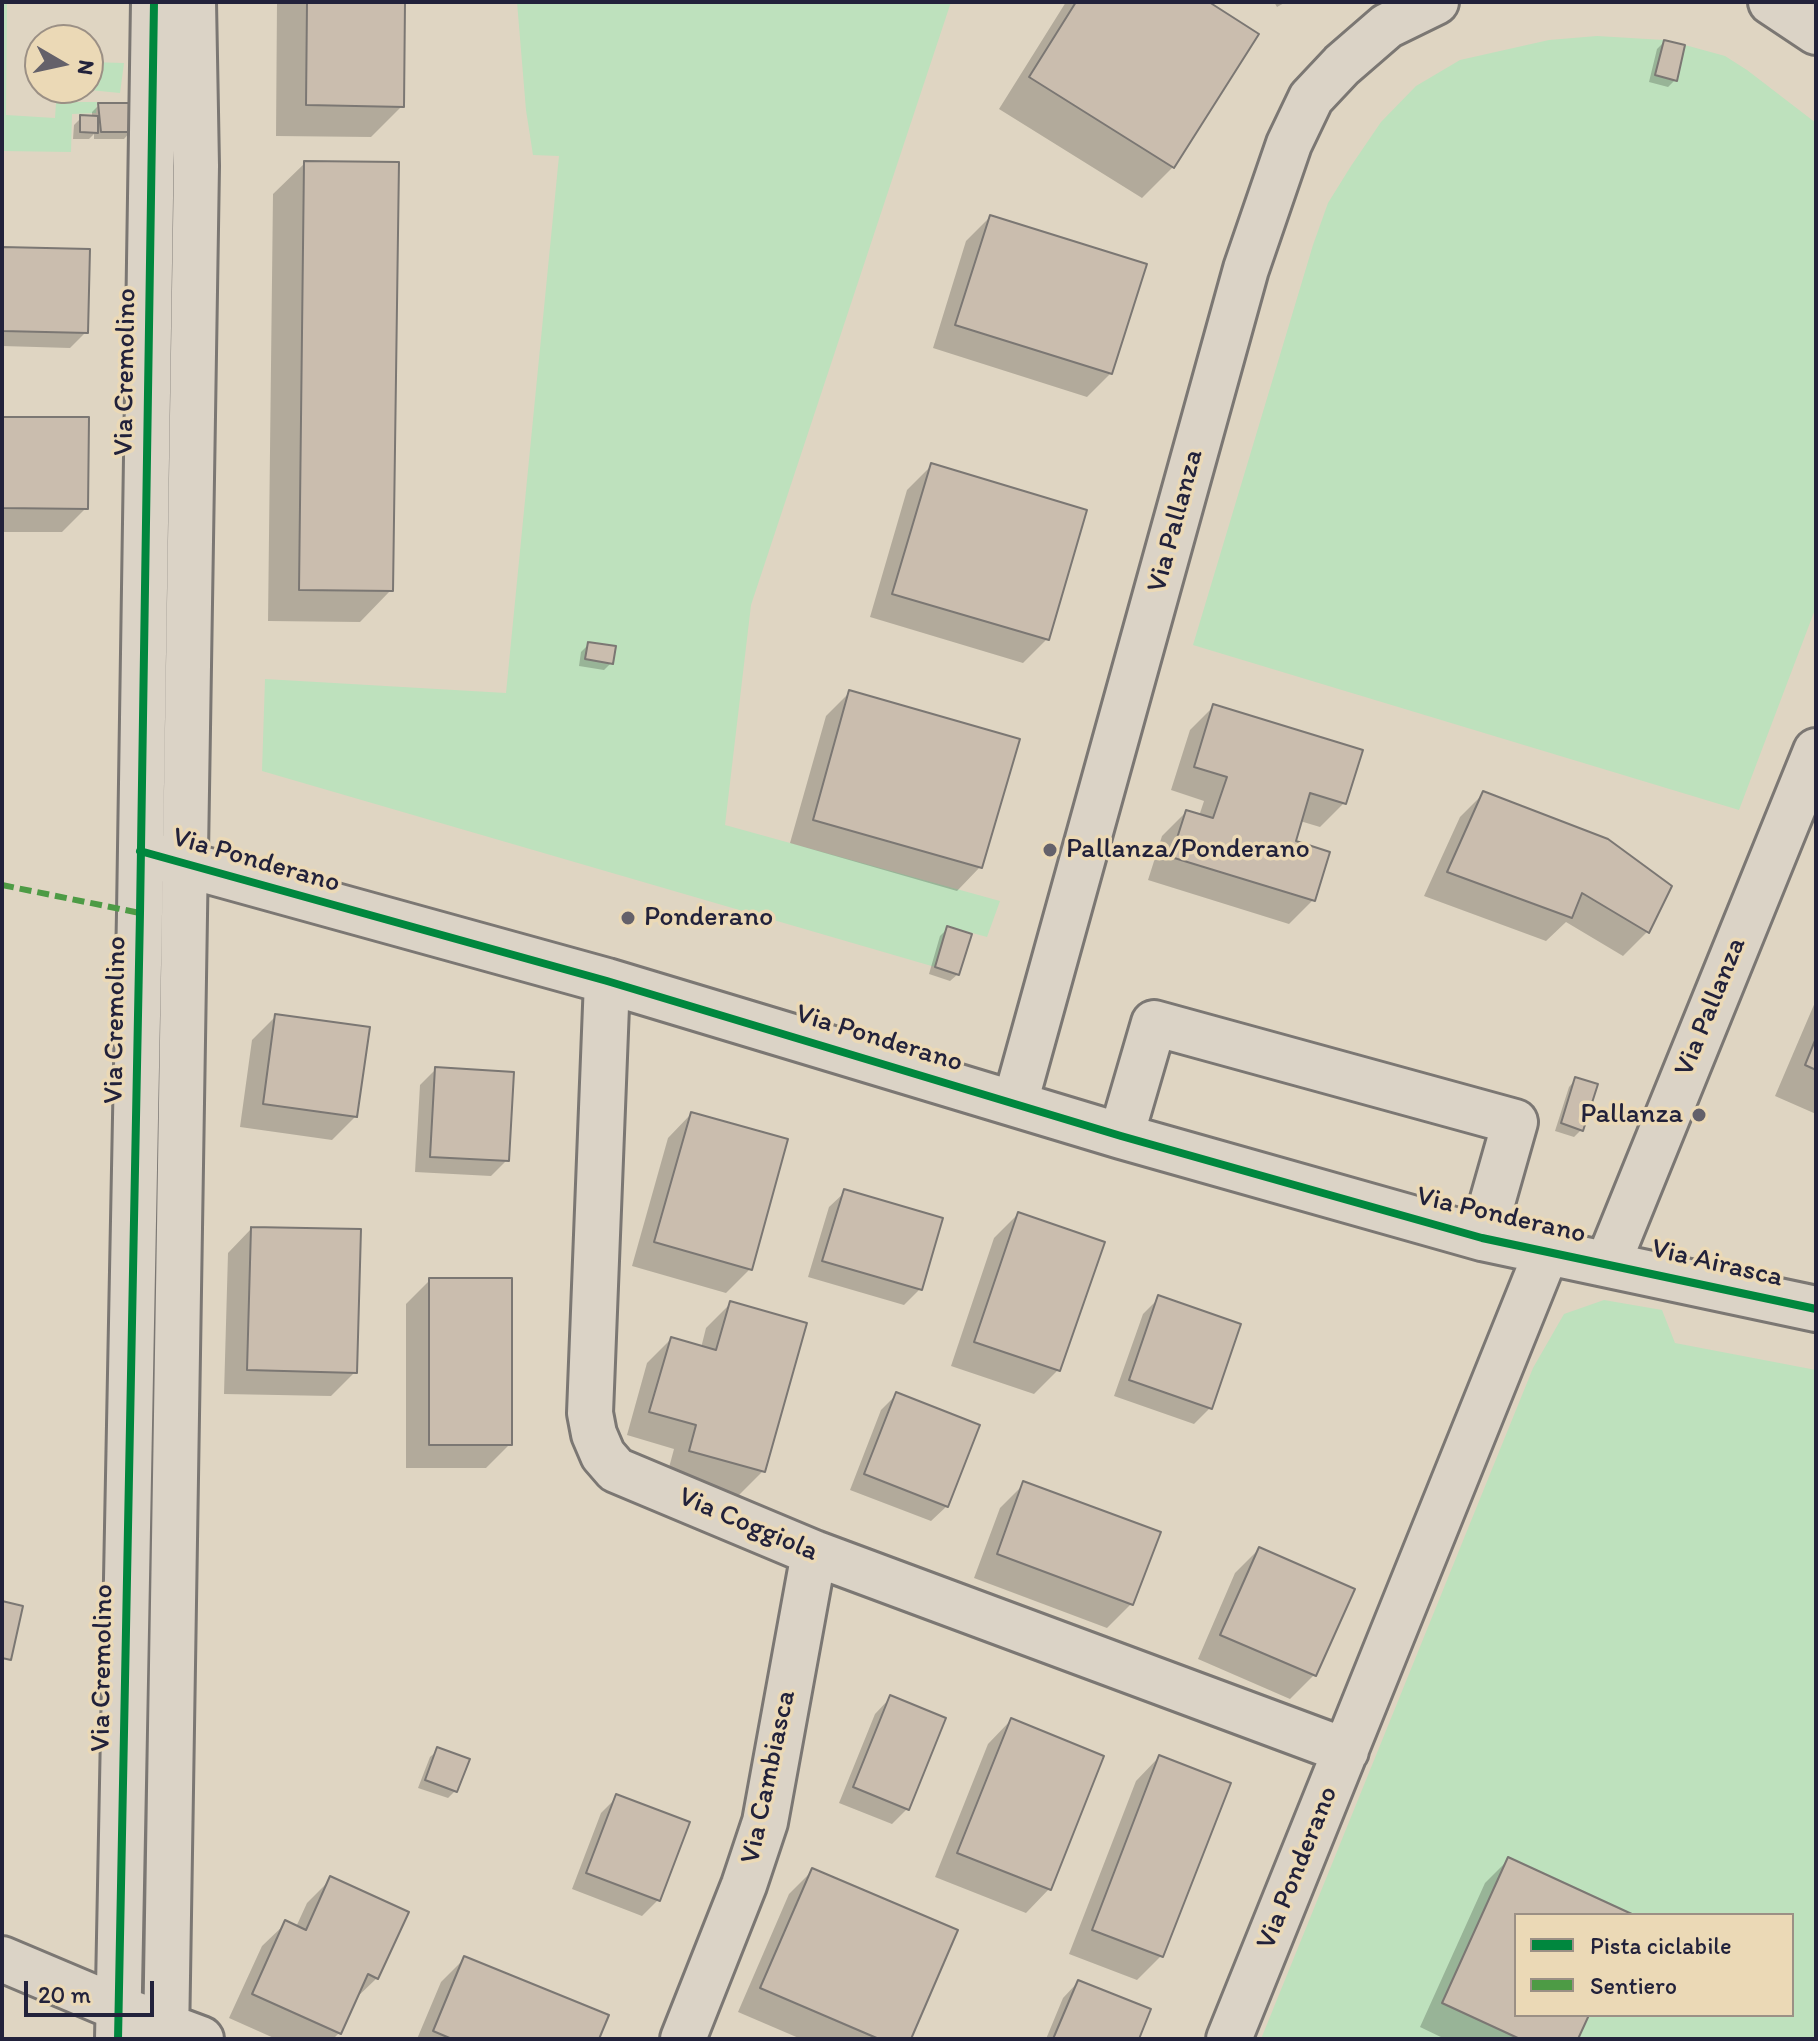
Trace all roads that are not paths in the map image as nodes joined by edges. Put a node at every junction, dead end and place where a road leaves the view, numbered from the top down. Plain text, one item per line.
1 (154, 2) edge
2 (193, 2) edge
3 (1436, 2) edge
4 (1771, 2) edge
5 (1816, 32) edge
6 (1816, 751) edge
7 (140, 851) junction
8 (186, 866) junction
9 (607, 981) junction
10 (1015, 1103) junction
11 (1121, 1136) junction
12 (1482, 1238) junction
13 (1547, 1251) junction
14 (1608, 1263) junction
15 (1816, 1309) edge
16 (814, 1553) junction
17 (1346, 1751) junction
18 (2, 1959) edge
19 (118, 2024) edge
20 (177, 2035) edge
21 (683, 2039) edge
22 (1229, 2039) edge

1 - 7 street, Via Cremolino
2 - 8 street
3 - 10 street, Via Pallanza
4 - 5 street
6 - 14 street, Via Pallanza
7 - 8 street, Via Ponderano
7 - 19 street, Via Cremolino
8 - 9 street, Via Ponderano
8 - 20 street
9 - 10 street, Via Ponderano
9 - 16 street, Via Coggiola
10 - 11 street, Via Ponderano
11 - 12 street, Via Ponderano
11 - 12 street
12 - 13 street, Via Ponderano
13 - 14 street, Via Ponderano
13 - 17 street, Via Ponderano
14 - 15 street, Via Airasca
16 - 17 street, Via Coggiola
16 - 21 street, Via Cambiasca
17 - 22 street, Via Ponderano
18 - 19 street
19 - 20 street

